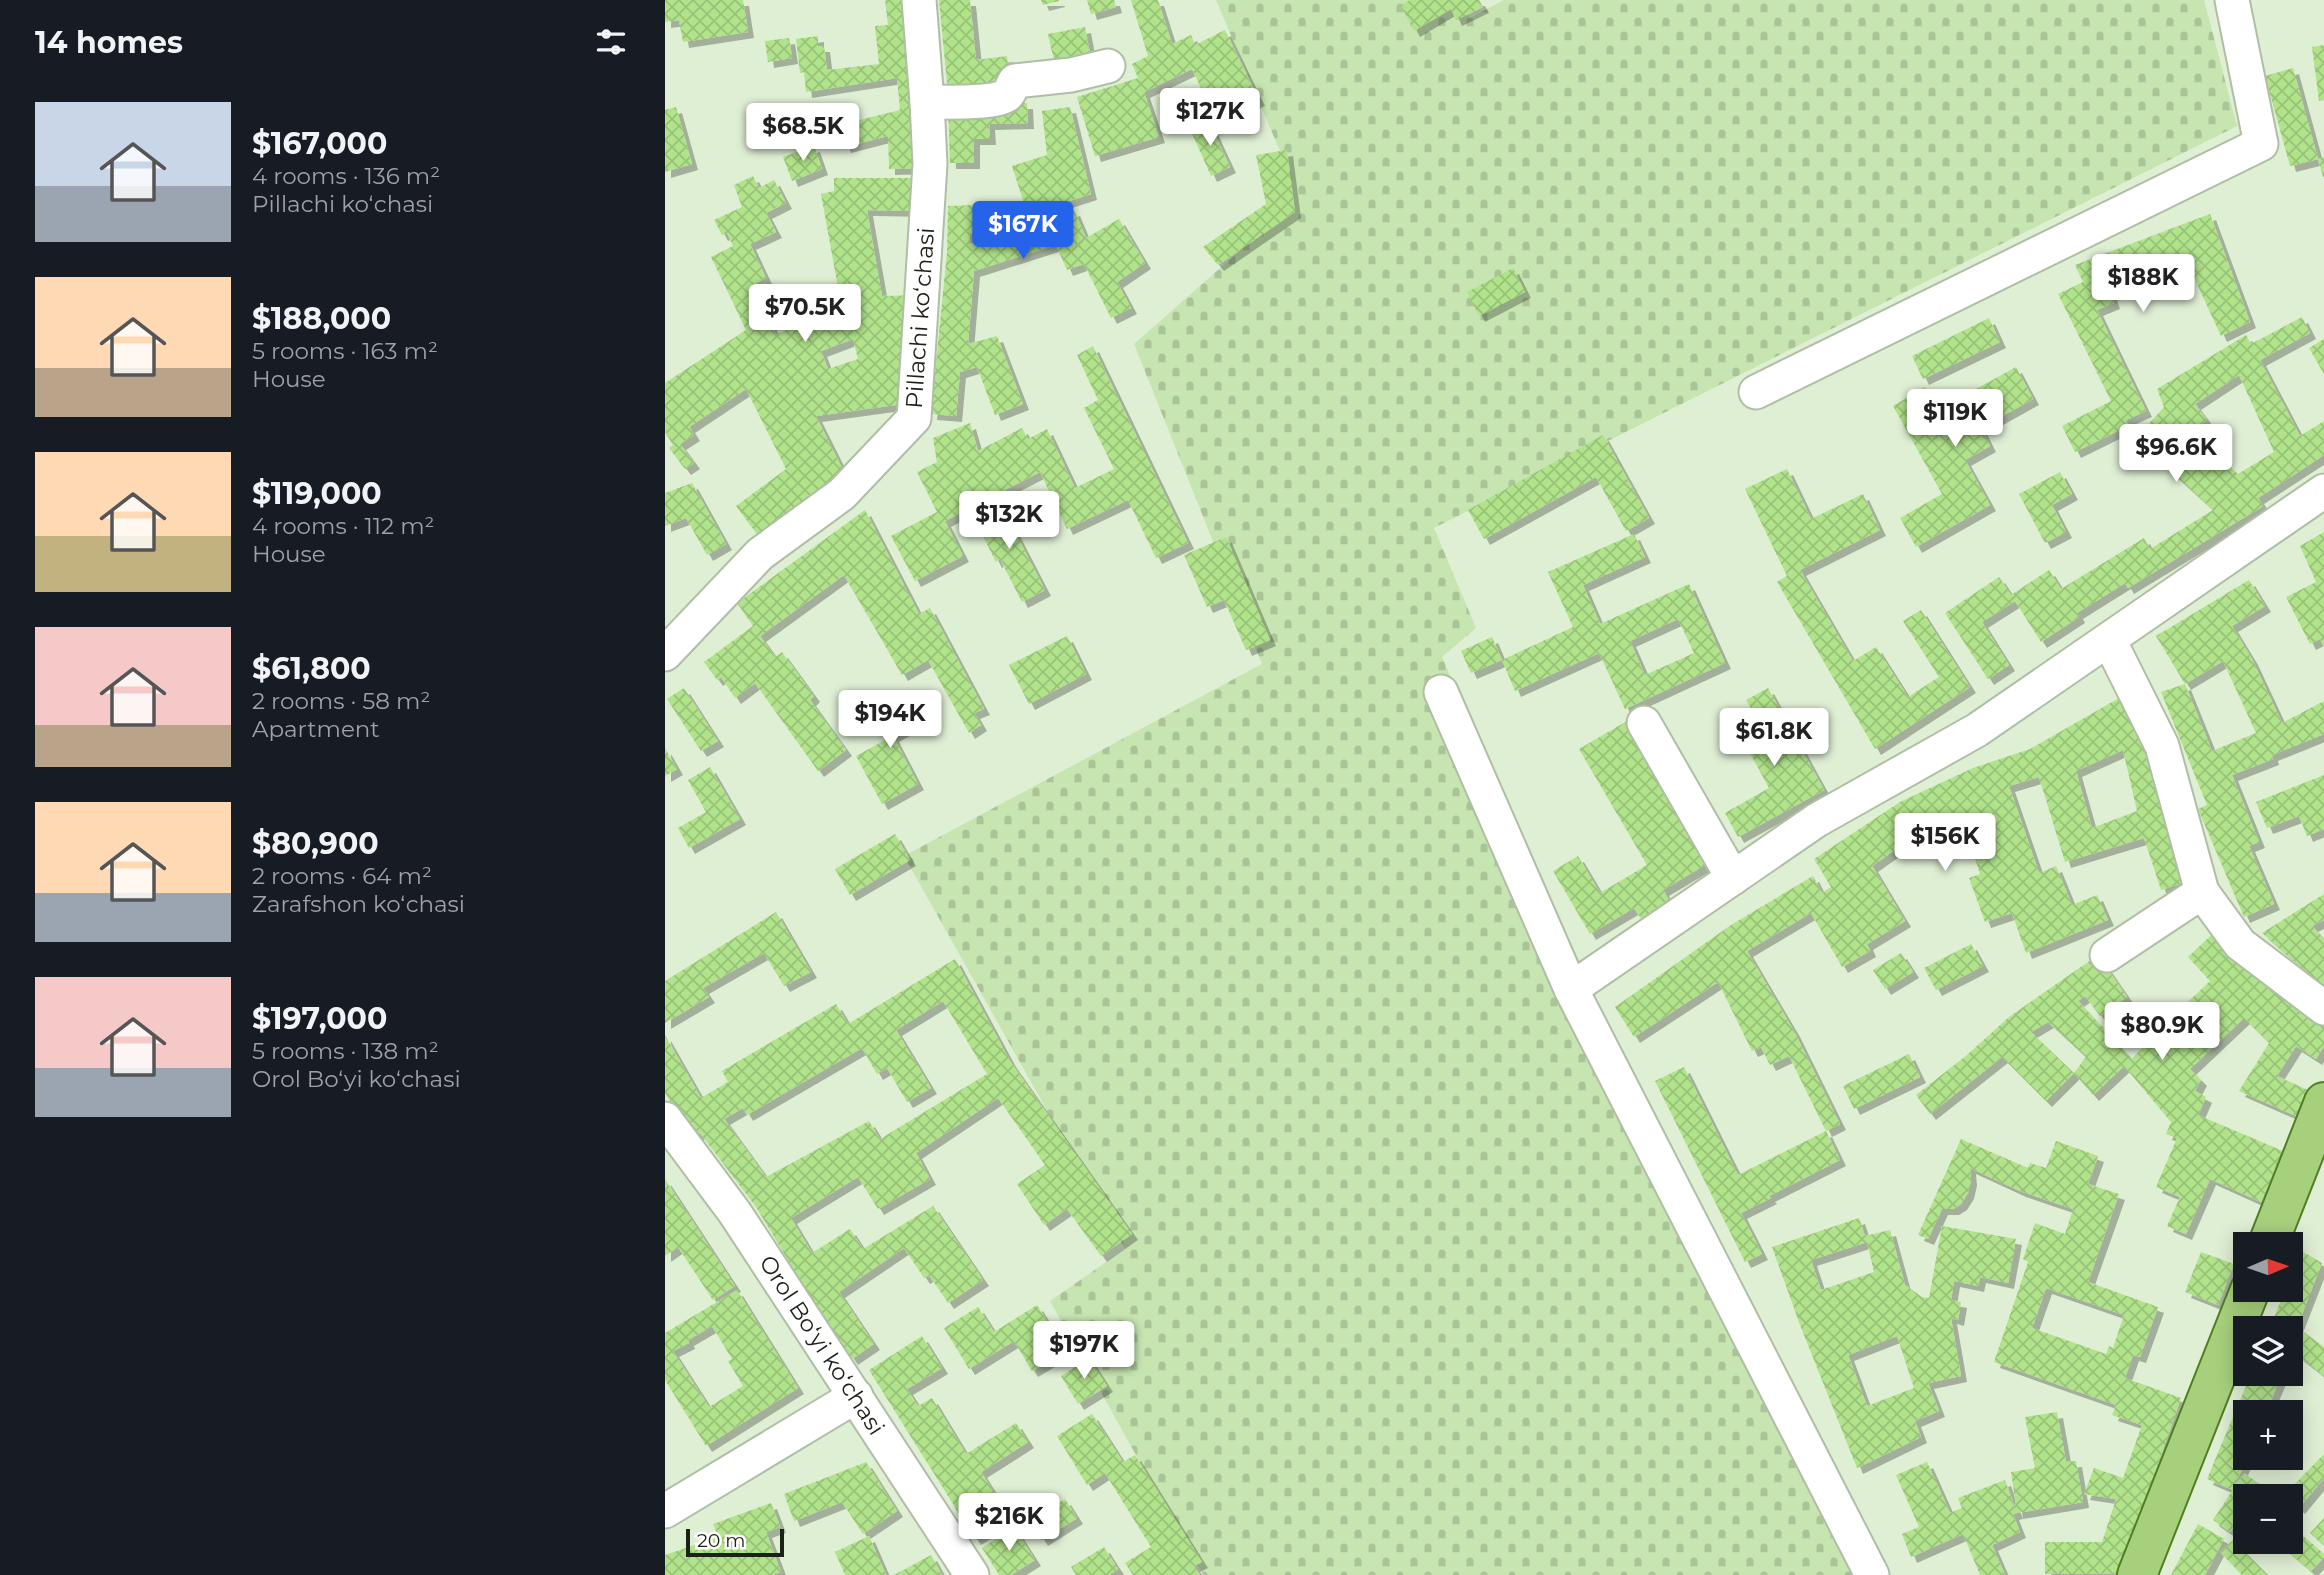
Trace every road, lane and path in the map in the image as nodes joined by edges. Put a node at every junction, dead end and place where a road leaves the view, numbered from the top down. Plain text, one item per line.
1 (919, 0) edge
2 (2232, 0) edge
3 (1108, 66) dead end
4 (927, 102) junction
5 (1756, 392) dead end
6 (2324, 491) edge
7 (2109, 640) junction
8 (665, 654) edge
9 (1441, 692) dead end
10 (1644, 723) dead end
11 (1733, 878) junction
12 (2202, 892) junction
13 (2107, 955) dead end
14 (1571, 989) junction
15 (2324, 1008) edge
16 (2324, 1102) edge
17 (665, 1119) edge
18 (2273, 1232) edge
19 (2245, 1302) edge
20 (856, 1396) junction
21 (665, 1511) edge
22 (972, 1575) edge
23 (1872, 1575) edge
24 (2137, 1575) edge

1 - 4 street, Pillachi koʻchasi
2 - 5 street
3 - 4 street
4 - 8 street, Pillachi koʻchasi
6 - 7 street
7 - 11 street
7 - 12 street
9 - 14 street
10 - 11 street
11 - 14 street
12 - 13 street
12 - 15 street
14 - 23 street
16 - 18 main road
17 - 20 street, Orol Boʻyi koʻchasi
19 - 24 main road
20 - 21 street
20 - 22 street, Orol Boʻyi koʻchasi

